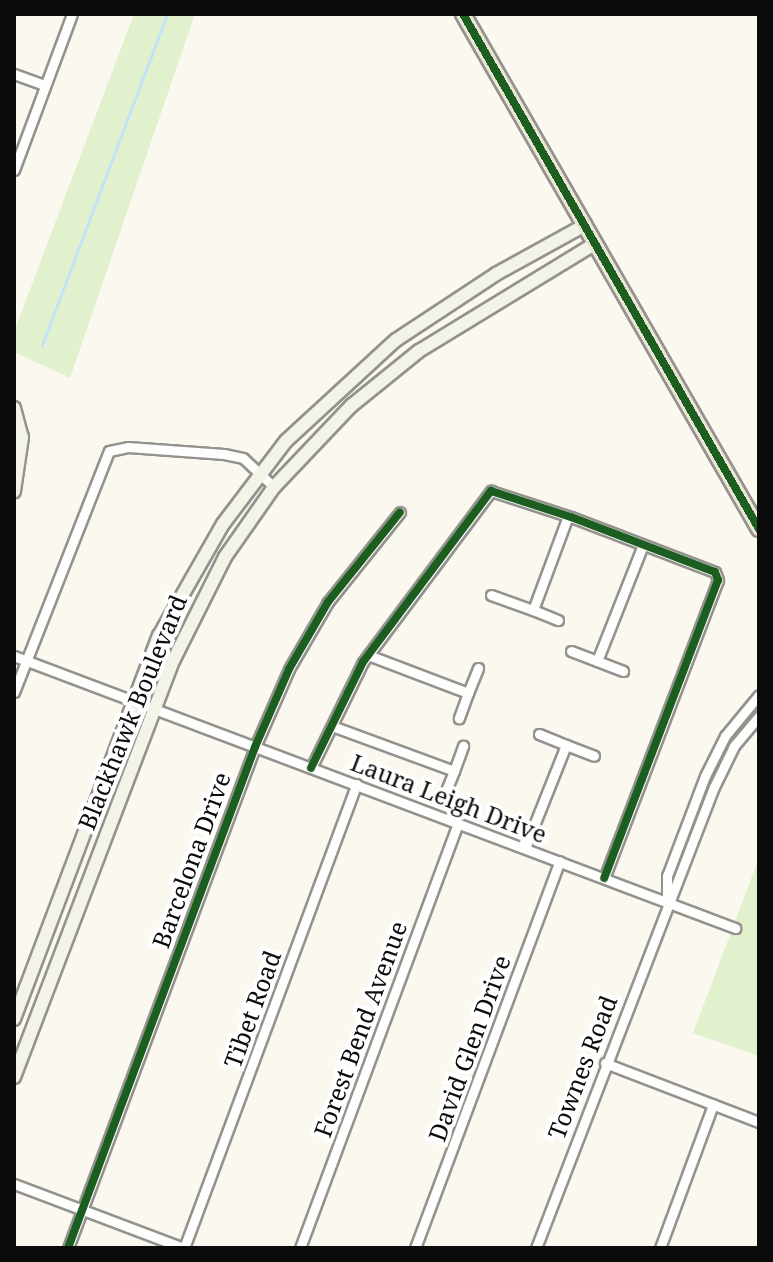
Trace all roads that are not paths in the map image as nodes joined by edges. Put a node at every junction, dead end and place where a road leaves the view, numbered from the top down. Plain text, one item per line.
1 (72, 14) edge
2 (463, 14) edge
3 (14, 74) edge
4 (45, 85) junction
5 (14, 170) edge
6 (585, 225) junction
7 (596, 243) junction
8 (496, 274) junction
9 (507, 295) junction
10 (364, 368) junction
11 (378, 383) junction
12 (14, 408) edge
13 (261, 473) junction
14 (274, 487) junction
15 (14, 491) edge
16 (400, 512) dead end
17 (568, 516) junction
18 (759, 529) edge
19 (643, 545) junction
20 (491, 595) dead end
21 (533, 610) junction
22 (558, 620) dead end
23 (571, 651) dead end
24 (368, 655) junction
25 (14, 656) edge
26 (26, 660) junction
27 (597, 661) junction
28 (478, 668) dead end
29 (623, 671) dead end
30 (14, 692) edge
31 (468, 693) junction
32 (759, 695) edge
33 (134, 702) junction
34 (152, 708) junction
35 (759, 716) edge
36 (459, 718) dead end
37 (332, 726) junction
38 (539, 734) dead end
39 (566, 745) junction
40 (463, 746) dead end
41 (255, 747) junction
42 (594, 756) dead end
43 (311, 768) junction
44 (454, 771) junction
45 (357, 784) junction
46 (444, 796) dead end
47 (458, 823) junction
48 (525, 848) junction
49 (560, 861) junction
50 (604, 878) junction
51 (667, 901) junction
52 (54, 914) junction
53 (73, 921) junction
54 (735, 928) dead end
55 (14, 1020) edge
56 (33, 1029) junction
57 (605, 1063) junction
58 (14, 1077) edge
59 (713, 1105) junction
60 (759, 1122) edge
61 (14, 1184) edge
62 (82, 1210) junction
63 (68, 1248) edge
64 (184, 1248) edge
65 (300, 1248) edge
66 (415, 1248) edge
67 (536, 1248) edge
68 (660, 1248) edge

1 - 4 street
2 - 6 main road
3 - 4 street
4 - 5 street
6 - 7 main road
6 - 8 main road, Blackhawk Boulevard
7 - 9 main road, Blackhawk Boulevard
7 - 18 main road
8 - 9 main road
8 - 10 main road, Blackhawk Boulevard
9 - 11 main road, Blackhawk Boulevard
10 - 11 main road
10 - 13 main road, Blackhawk Boulevard
11 - 14 main road, Blackhawk Boulevard
12 - 15 main road
13 - 14 street
13 - 26 street
13 - 33 main road, Blackhawk Boulevard
14 - 34 main road, Blackhawk Boulevard
16 - 41 street, Barcelona Drive
17 - 19 street
17 - 21 street
17 - 24 street
19 - 27 street
19 - 50 street
20 - 21 street
21 - 22 street
23 - 27 street
24 - 31 street
24 - 37 street
25 - 26 street, Laura Leigh Drive
26 - 30 street
26 - 33 street, Laura Leigh Drive
27 - 29 street
28 - 31 street
31 - 36 street
32 - 51 street, Townes Road
33 - 34 street, Laura Leigh Drive
33 - 52 main road, Blackhawk Boulevard
34 - 41 street, Laura Leigh Drive
34 - 53 main road, Blackhawk Boulevard
35 - 51 street, Townes Road
37 - 43 street
37 - 44 street
38 - 39 street
39 - 42 street
39 - 48 street
40 - 44 street
41 - 43 street, Laura Leigh Drive
41 - 62 street, Barcelona Drive
43 - 45 street, Laura Leigh Drive
44 - 46 street
45 - 47 street, Laura Leigh Drive
45 - 64 street, Tibet Road
47 - 48 street, Laura Leigh Drive
47 - 65 street, Forest Bend Avenue
48 - 49 street, Laura Leigh Drive
49 - 50 street, Laura Leigh Drive
49 - 66 street, David Glen Drive
50 - 51 street, Laura Leigh Drive
51 - 54 street, Laura Leigh Drive
51 - 57 street, Townes Road
52 - 53 main road
52 - 55 main road, Blackhawk Boulevard
53 - 56 main road, Blackhawk Boulevard
55 - 56 main road
56 - 58 main road, Blackhawk Boulevard
57 - 59 street
57 - 67 street, Townes Road
59 - 60 street
59 - 68 street
61 - 62 street
62 - 63 street, Barcelona Drive
62 - 64 street

